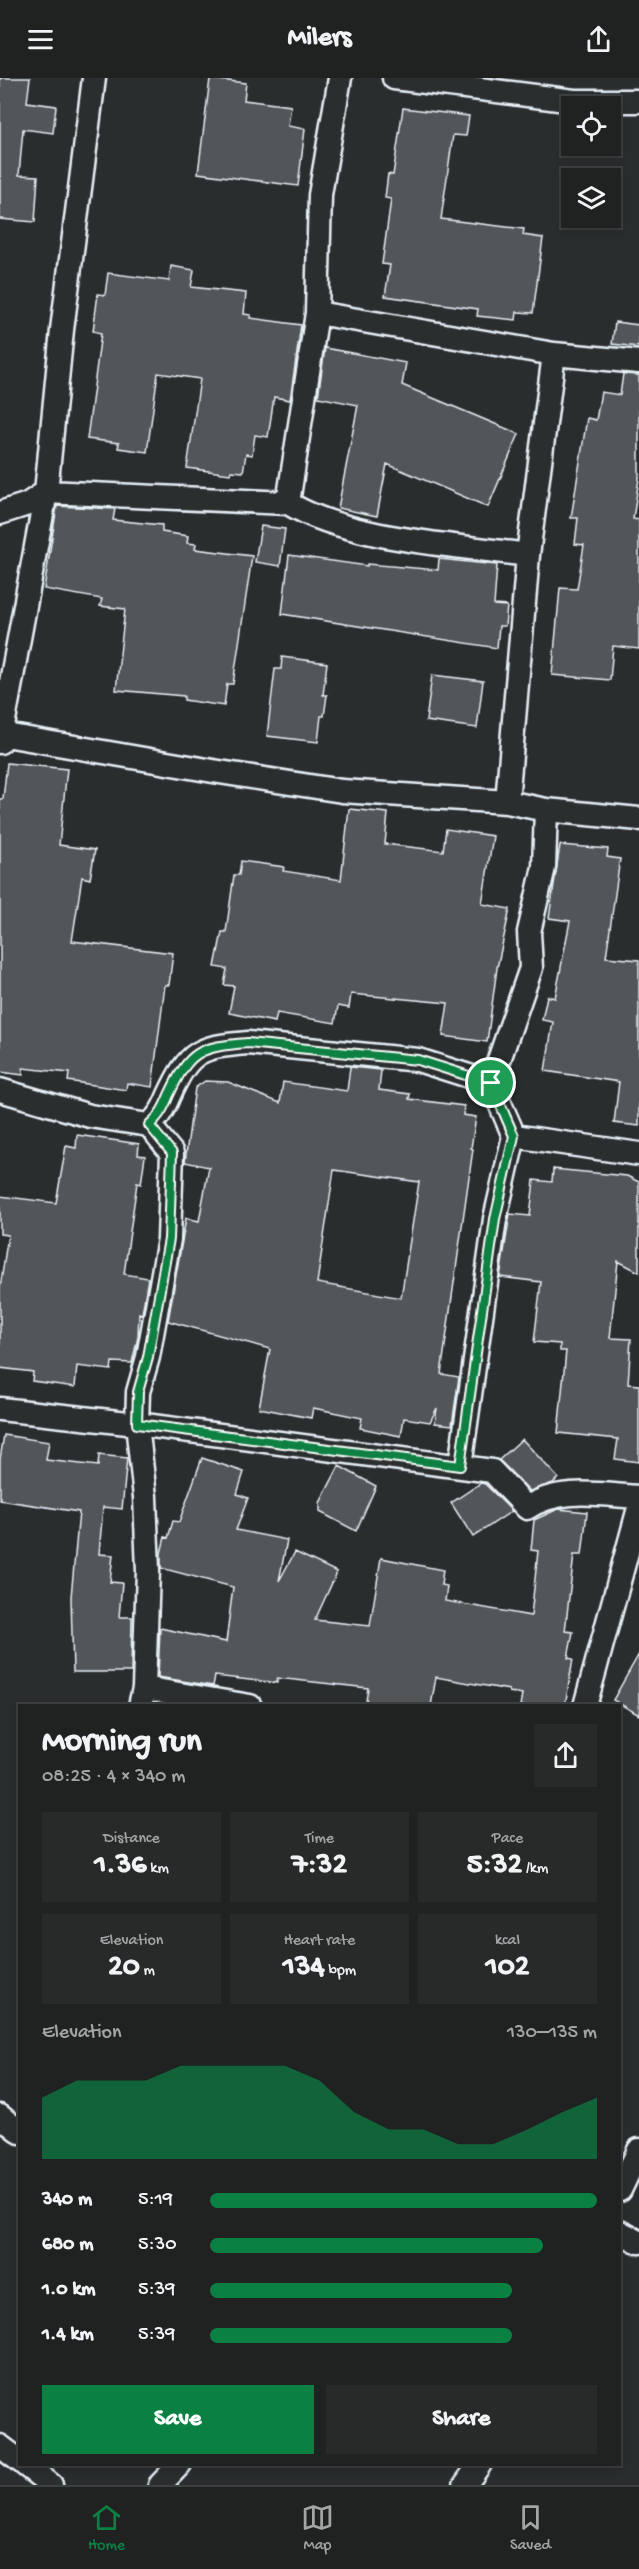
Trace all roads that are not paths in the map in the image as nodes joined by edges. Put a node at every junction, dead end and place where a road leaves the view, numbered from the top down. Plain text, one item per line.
1 (94, 78) edge
2 (340, 78) edge
3 (394, 78) edge
4 (639, 101) edge
5 (317, 313) junction
6 (554, 354) junction
7 (639, 362) edge
8 (46, 492) junction
9 (288, 503) junction
10 (0, 513) edge
11 (528, 555) junction
12 (1, 737) edge
13 (507, 802) junction
14 (546, 810) junction
15 (639, 819) edge
16 (491, 1083) junction
17 (0, 1090) edge
18 (149, 1125) junction
19 (514, 1136) junction
20 (639, 1154) edge
21 (0, 1409) edge
22 (137, 1424) junction
23 (460, 1466) junction
24 (639, 1497) edge
25 (639, 1508) edge
26 (142, 1697) edge
27 (226, 1704) edge
28 (586, 1704) edge
29 (0, 2116) edge
30 (18, 2130) edge
31 (639, 2150) edge
32 (621, 2188) edge
33 (621, 2233) edge
34 (639, 2242) edge
35 (0, 2446) edge
36 (18, 2460) edge
37 (27, 2466) edge
38 (178, 2466) edge
39 (479, 2466) edge
40 (51, 2485) edge
41 (160, 2485) edge
42 (465, 2485) edge

1 - 8 street
2 - 5 street
3 - 4 street
5 - 6 street
5 - 9 street
6 - 7 street
6 - 11 street
8 - 9 street
8 - 10 street
8 - 12 street
9 - 11 street
11 - 13 street
12 - 13 street
13 - 14 street
14 - 15 street
14 - 16 street
16 - 18 street
16 - 19 street
17 - 18 street
18 - 22 street
19 - 20 street
19 - 23 street
21 - 22 street
22 - 23 street
22 - 26 street
23 - 24 street
25 - 28 street
26 - 27 street
29 - 30 street
31 - 32 street
33 - 34 street
35 - 36 street
37 - 40 street
38 - 41 street
39 - 42 street

